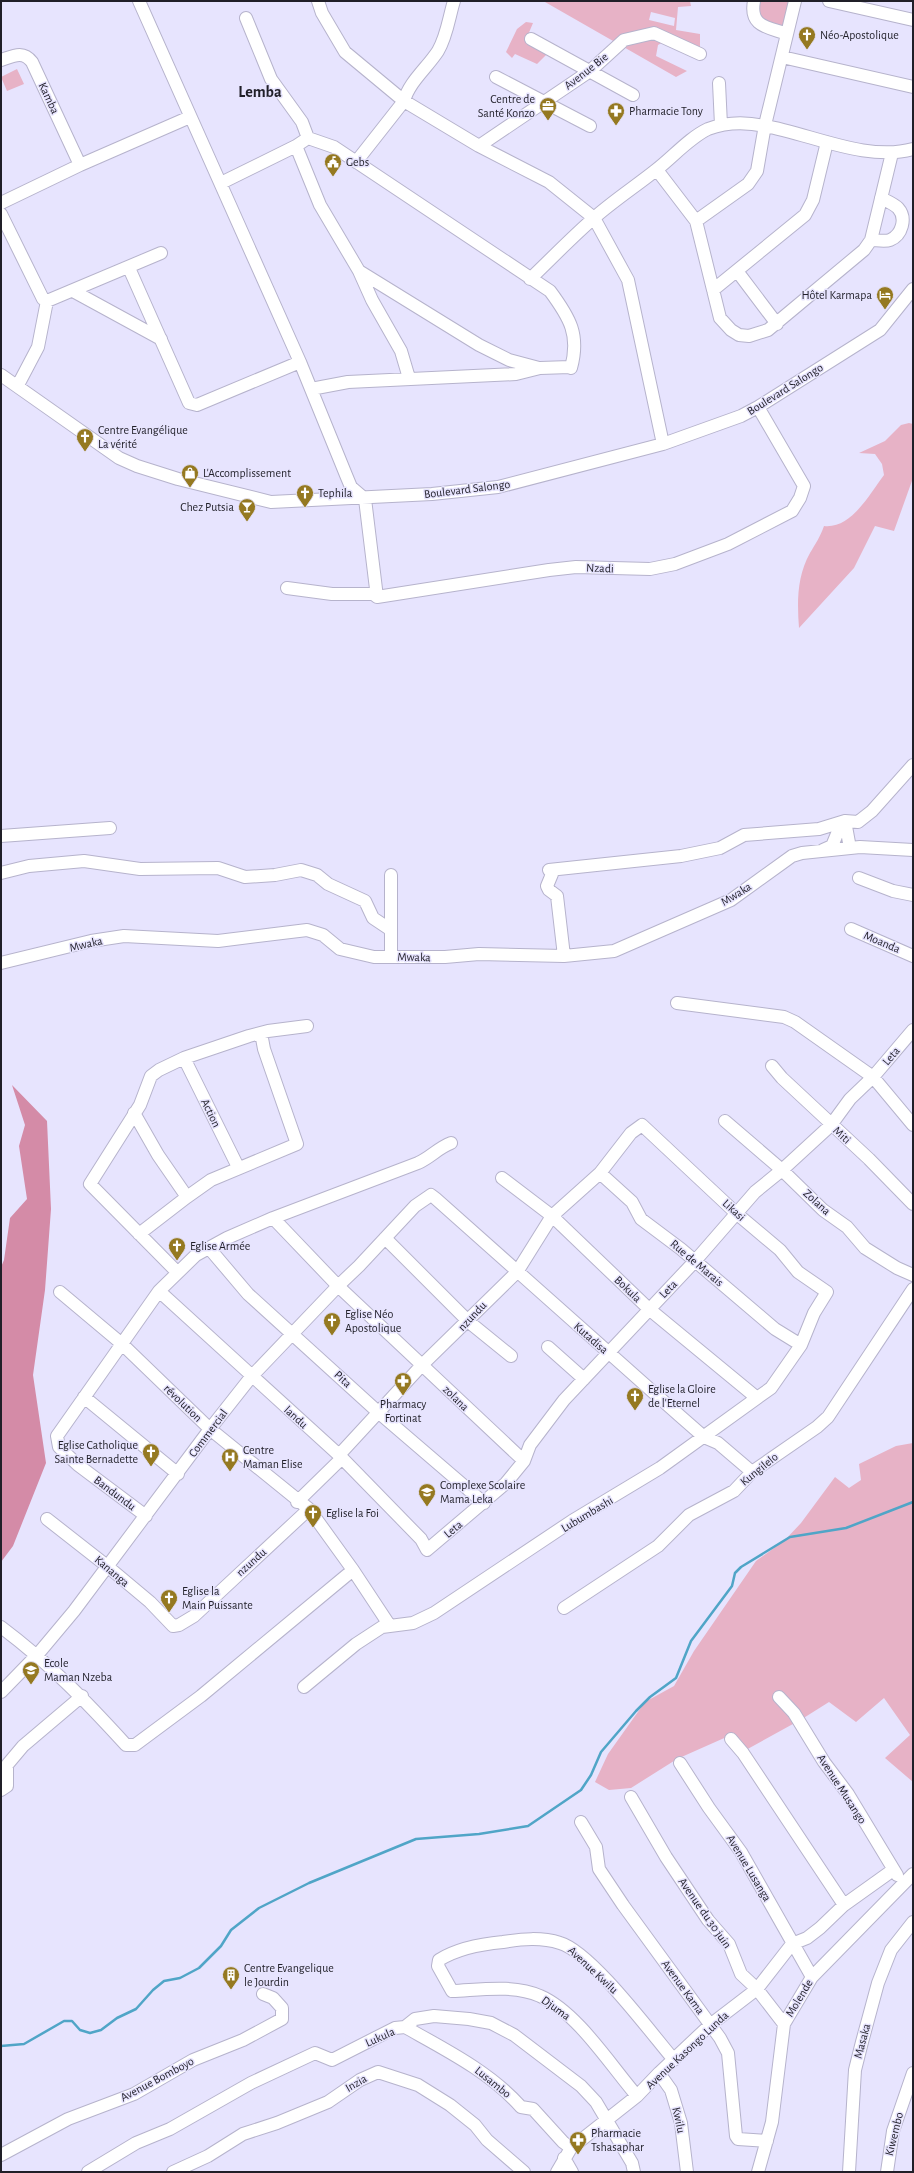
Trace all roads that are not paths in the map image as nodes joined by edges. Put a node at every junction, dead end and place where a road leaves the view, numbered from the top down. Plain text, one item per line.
1 (139, 1) edge
2 (318, 1) edge
3 (454, 1) edge
4 (754, 1) edge
5 (795, 1) edge
6 (829, 1) edge
7 (855, 4) edge
8 (246, 18) dead end
9 (913, 20) edge
10 (787, 34) junction
11 (531, 39) dead end
12 (700, 54) dead end
13 (782, 57) junction
14 (1, 60) edge
15 (590, 71) junction
16 (496, 77) dead end
17 (719, 83) dead end
18 (913, 87) edge
19 (633, 95) dead end
20 (404, 102) junction
21 (543, 103) junction
22 (190, 117) junction
23 (721, 125) junction
24 (590, 126) dead end
25 (765, 126) junction
26 (308, 138) junction
27 (827, 142) junction
28 (296, 146) junction
29 (479, 146) junction
30 (913, 149) edge
31 (892, 153) junction
32 (356, 162) junction
33 (80, 165) junction
34 (657, 170) junction
35 (221, 183) junction
36 (881, 198) junction
37 (1, 203) edge
38 (1, 214) edge
39 (594, 218) junction
40 (696, 221) junction
41 (871, 240) junction
42 (161, 253) dead end
43 (129, 268) junction
44 (359, 271) junction
45 (737, 271) junction
46 (530, 279) junction
47 (913, 289) edge
48 (713, 290) junction
49 (73, 291) junction
50 (47, 301) junction
51 (777, 324) junction
52 (161, 339) junction
53 (300, 362) junction
54 (540, 368) junction
55 (1, 374) edge
56 (409, 378) junction
57 (18, 385) junction
58 (311, 389) junction
59 (758, 407) junction
60 (663, 444) junction
61 (365, 498) junction
62 (287, 588) dead end
63 (377, 597) junction
64 (913, 765) edge
65 (845, 821) junction
66 (110, 828) dead end
67 (1, 836) edge
68 (850, 848) junction
69 (913, 850) edge
70 (812, 853) junction
71 (1, 873) edge
72 (391, 875) dead end
73 (859, 878) dead end
74 (913, 895) edge
75 (851, 929) dead end
76 (391, 930) junction
77 (391, 956) junction
78 (564, 956) junction
79 (913, 956) edge
80 (1, 962) edge
81 (677, 1003) dead end
82 (307, 1026) dead end
83 (913, 1032) edge
84 (261, 1033) junction
85 (184, 1058) junction
86 (772, 1066) dead end
87 (873, 1077) junction
88 (134, 1113) junction
89 (725, 1121) dead end
90 (642, 1125) joint
91 (831, 1125) junction
92 (913, 1125) edge
93 (451, 1143) dead end
94 (238, 1167) junction
95 (782, 1170) junction
96 (600, 1174) junction
97 (502, 1178) dead end
98 (187, 1197) junction
99 (435, 1198) joint
100 (913, 1204) edge
101 (736, 1213) junction
102 (552, 1216) junction
103 (273, 1218) junction
104 (140, 1234) junction
105 (385, 1238) junction
106 (209, 1248) junction
107 (695, 1261) junction
108 (177, 1272) junction
109 (517, 1272) junction
110 (913, 1275) edge
111 (338, 1286) junction
112 (913, 1289) edge
113 (159, 1291) junction
114 (60, 1292) dead end
115 (827, 1292) joint
116 (649, 1309) junction
117 (469, 1322) junction
118 (292, 1334) junction
119 (122, 1344) junction
120 (801, 1345) junction
121 (548, 1347) dead end
122 (608, 1353) junction
123 (511, 1356) dead end
124 (422, 1365) junction
125 (252, 1377) junction
126 (584, 1379) junction
127 (84, 1397) junction
128 (757, 1398) junction
129 (378, 1412) junction
130 (210, 1429) junction
131 (704, 1436) junction
132 (339, 1455) junction
133 (524, 1461) junction
134 (752, 1472) junction
135 (178, 1474) junction
136 (297, 1502) junction
137 (484, 1503) junction
138 (309, 1509) junction
139 (146, 1516) junction
140 (47, 1519) dead end
141 (427, 1550) joint
142 (107, 1566) junction
143 (354, 1570) junction
144 (564, 1608) dead end
145 (173, 1626) joint
146 (390, 1626) junction
147 (1, 1627) edge
148 (38, 1654) junction
149 (304, 1687) dead end
150 (1, 1692) edge
151 (82, 1696) junction
152 (779, 1697) dead end
153 (731, 1739) dead end
154 (680, 1763) dead end
155 (1, 1790) edge
156 (631, 1797) dead end
157 (581, 1822) dead end
158 (893, 1870) junction
159 (913, 1874) edge
160 (903, 1882) junction
161 (844, 1905) junction
162 (913, 1922) edge
163 (792, 1944) junction
164 (439, 1960) joint
165 (812, 1977) junction
166 (758, 1989) junction
167 (263, 1994) dead end
168 (784, 2024) junction
169 (710, 2025) junction
170 (405, 2027) junction
171 (674, 2060) junction
172 (658, 2073) junction
173 (913, 2073) edge
174 (637, 2096) junction
175 (607, 2121) junction
176 (767, 2141) junction
177 (568, 2153) junction
178 (1, 2155) edge
179 (88, 2172) edge
180 (173, 2172) edge
181 (524, 2172) edge
182 (557, 2172) edge
183 (572, 2172) edge
184 (634, 2172) edge
185 (687, 2172) edge
186 (758, 2172) edge
187 (849, 2172) edge
188 (887, 2172) edge

1 - 22 street
2 - 20 street
3 - 20 street
4 - 10 street
5 - 10 street
6 - 7 street
7 - 9 street
8 - 26 street
10 - 13 street
11 - 15 street
12 - 15 street, Avenue Bie
13 - 18 street
13 - 25 street
14 - 33 street, Kamba
15 - 19 street
15 - 21 street, Avenue Bie
16 - 21 street
17 - 23 street
20 - 29 street
20 - 32 street
21 - 24 street
21 - 29 street, Avenue Bie
22 - 33 street
22 - 35 street
23 - 25 street
23 - 34 street
25 - 27 street
25 - 40 street
26 - 28 street
26 - 32 street
27 - 31 street
27 - 45 street
28 - 35 street
28 - 44 street
29 - 39 street
30 - 31 street
31 - 36 street
32 - 46 street
33 - 37 street
34 - 39 street
34 - 40 street
35 - 53 street
36 - 41 street
36 - 41 street
38 - 50 street
39 - 46 street
39 - 60 street
40 - 48 street
41 - 51 street
42 - 43 street
43 - 49 street
43 - 52 street
44 - 54 street
44 - 56 street
45 - 48 street
45 - 51 street
46 - 54 street
47 - 59 street, Boulevard Salongo
48 - 51 street
49 - 50 street
49 - 52 street
50 - 57 street
52 - 53 street
53 - 58 street
54 - 56 street
55 - 57 street, Boulevard Salongo
56 - 58 street
57 - 61 street, Boulevard Salongo
58 - 61 street
59 - 60 street, Boulevard Salongo
59 - 63 street, Nzadi
60 - 61 street, Boulevard Salongo
61 - 63 street
62 - 63 street
64 - 65 street
65 - 68 street
65 - 70 street
65 - 78 street
66 - 67 street
68 - 69 street
68 - 70 street
70 - 78 street, Mwaka
71 - 76 street
72 - 76 street
73 - 74 street
75 - 79 street, Moanda
76 - 77 street
77 - 78 street, Mwaka
77 - 80 street, Mwaka
81 - 87 street
82 - 84 street
83 - 87 street, Leta
84 - 85 street
84 - 94 street
85 - 88 street
85 - 94 street, Action
86 - 91 street, Miti
87 - 91 street, Leta
87 - 92 street
88 - 98 street
88 - 104 street
89 - 95 street, Zolana
90 - 96 street, nzundu
90 - 101 street, Likasi
91 - 95 street, Leta
91 - 100 street, Miti
93 - 103 street
94 - 98 street
95 - 101 street, Leta
95 - 110 street, Zolana
96 - 102 street, nzundu
96 - 107 street, Rue de Marais
97 - 102 street, Bokula
98 - 104 street
99 - 105 street, Commercial
99 - 109 street, Kutadisa
101 - 107 street, Leta
101 - 115 street, Likasi
102 - 109 street, nzundu
102 - 116 street, Bokula
103 - 106 street
103 - 111 street, zolana
104 - 108 street
105 - 111 street, Commercial
105 - 117 street
106 - 108 street
106 - 118 street, Pita
107 - 116 street, Leta
107 - 120 street, Rue de Marais
108 - 113 street
109 - 117 street, nzundu
109 - 122 street, Kutadisa
111 - 118 street, Commercial
111 - 124 street, zolana
112 - 134 street, Kungilelo
113 - 119 street
113 - 125 street, landu
114 - 119 street, révolution
115 - 120 street, Lubumbashi
116 - 122 street, Leta
116 - 128 street, Bokula
117 - 123 street
117 - 124 street, nzundu
118 - 125 street, Commercial
118 - 129 street, Pita
119 - 127 street
119 - 130 street, révolution
120 - 128 street, Lubumbashi
121 - 126 street
122 - 126 street, Leta
122 - 131 street, Kutadisa
124 - 129 street, nzundu
124 - 133 street, zolana
125 - 130 street, Commercial
125 - 132 street, landu
126 - 133 street, Leta
127 - 135 street
127 - 139 street, Bandundu
128 - 131 street, Lubumbashi
129 - 132 street, nzundu
129 - 137 street, Pita
130 - 135 street, Commercial
130 - 136 street, révolution
131 - 134 street, Kutadisa
131 - 146 street, Lubumbashi
132 - 136 street, nzundu
132 - 141 street, landu
133 - 137 street, Leta
134 - 144 street, Kungilelo
135 - 139 street, Commercial
136 - 138 street, révolution
137 - 141 street, Leta
138 - 143 street
138 - 145 street, nzundu
139 - 142 street, Commercial
140 - 142 street, Kananga
142 - 145 street, Kananga
142 - 148 street, Commercial
143 - 146 street
143 - 151 street
146 - 149 street, Lubumbashi
147 - 148 street
148 - 150 street, Commercial
148 - 151 street
151 - 155 street
152 - 158 street, Avenue Musango
153 - 161 street
154 - 163 street, Avenue Lusanga
156 - 166 street, Avenue du 30 juin
157 - 169 street, Avenue Kama
158 - 160 street, Avenue Musango
158 - 161 street, Avenue Kasongo Lunda
159 - 160 street, Molende
160 - 165 street, Molende
161 - 163 street, Avenue Kasongo Lunda
162 - 187 street, Masaka
163 - 165 street, Avenue Lusanga
163 - 166 street, Avenue Kasongo Lunda
164 - 171 street, Avenue Kwilu
164 - 174 street, Djuma
165 - 168 street, Molende
166 - 168 street, Avenue du 30 juin
166 - 169 street, Avenue Kasongo Lunda
167 - 178 street, Avenue Bomboyo
168 - 176 street, Molende
169 - 171 street, Avenue Kasongo Lunda
169 - 176 street, Avenue Kama
170 - 175 street, Lukula
170 - 177 street, Lusambo
170 - 179 street, Lukula
171 - 172 street, Avenue Kasongo Lunda
172 - 174 street, Avenue Kasongo Lunda
172 - 185 street, Kwilu
173 - 188 street, Kiwembo
174 - 175 street, Avenue Kasongo Lunda
175 - 177 street, Avenue Kasongo Lunda
175 - 184 street, Lukula
176 - 186 street, Molende
177 - 182 street, Avenue Kasongo Lunda
177 - 183 street, Lusambo
180 - 181 street, Inzia

